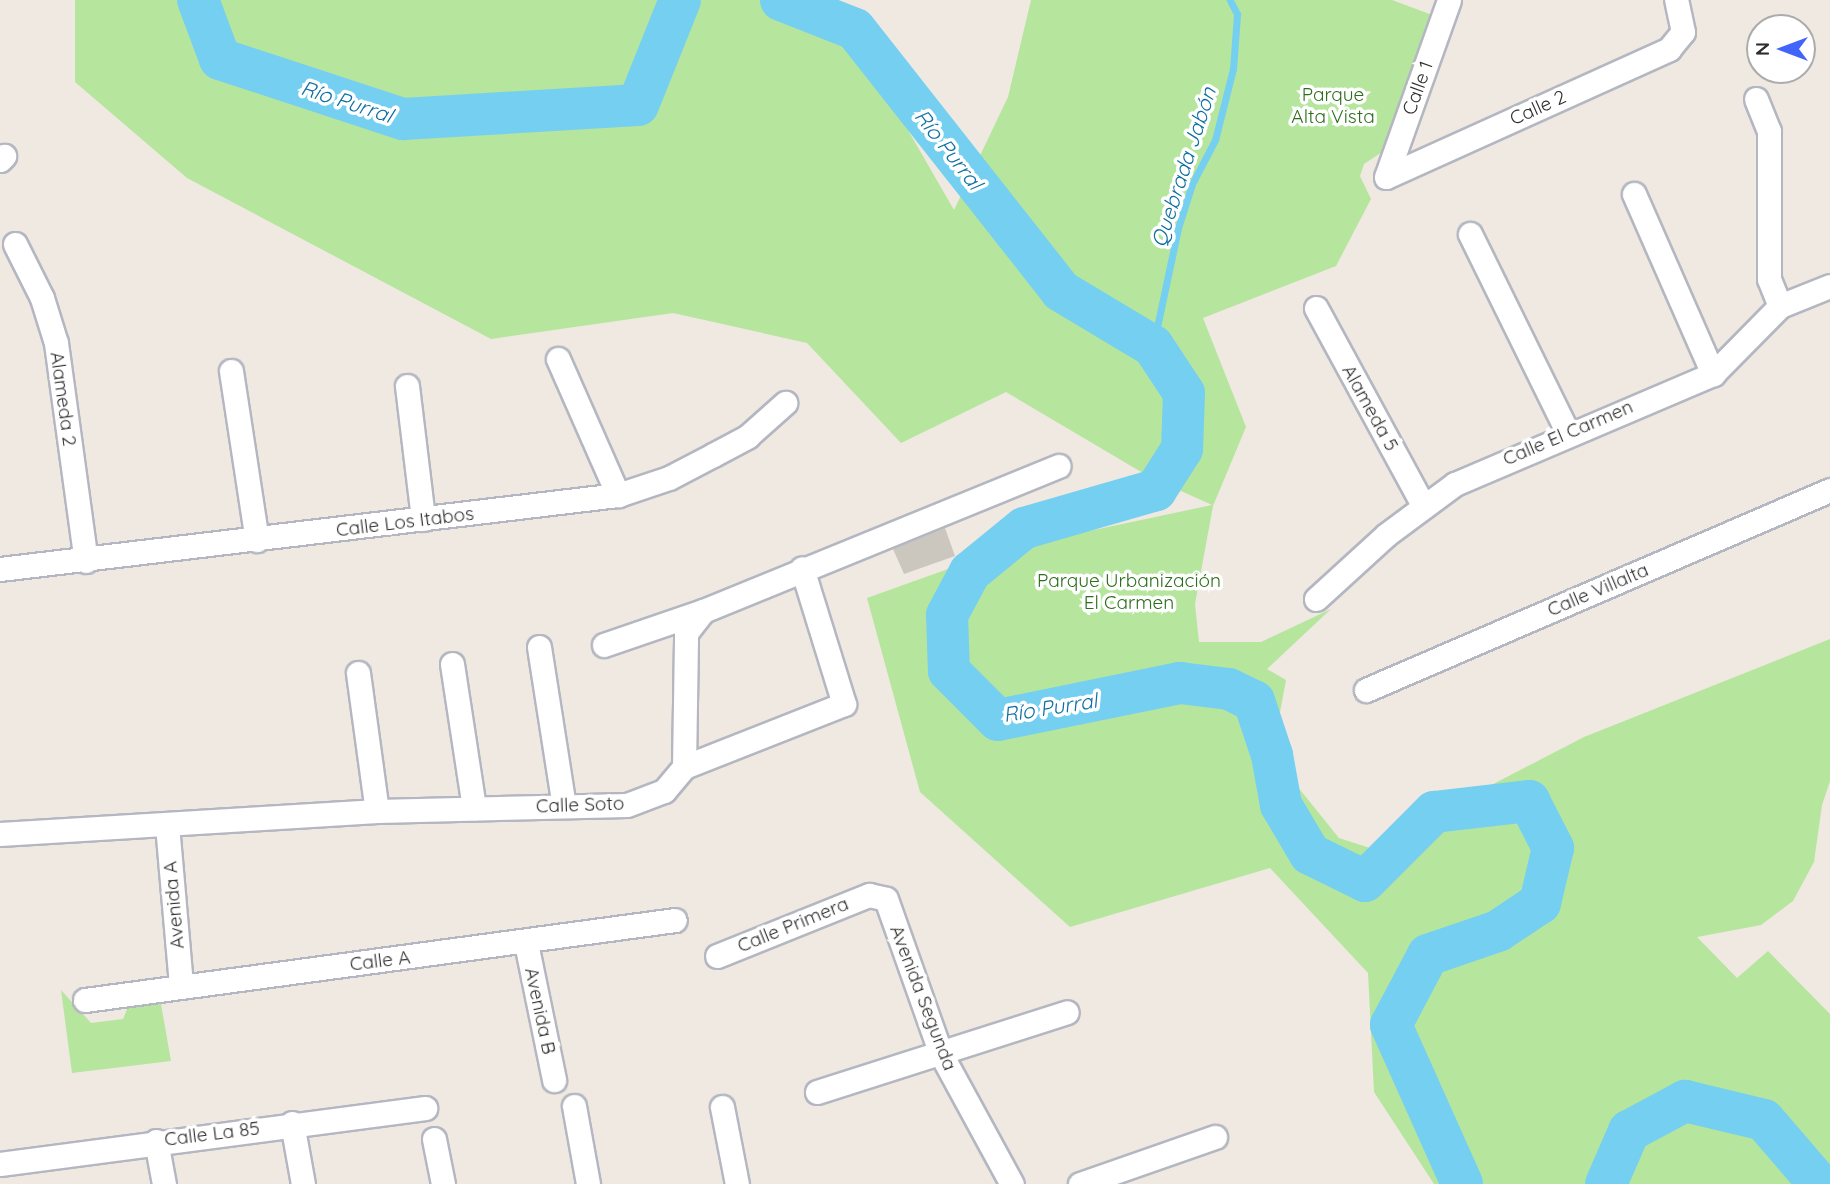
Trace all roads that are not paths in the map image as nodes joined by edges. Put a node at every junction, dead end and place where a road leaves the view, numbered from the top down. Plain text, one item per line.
1 (1449, 0) edge
2 (1676, 0) edge
3 (1756, 99) dead end
4 (1386, 177) joint
5 (1634, 194) dead end
6 (1470, 234) dead end
7 (15, 244) dead end
8 (1830, 286) edge
9 (1780, 306) junction
10 (1315, 308) dead end
11 (558, 359) dead end
12 (231, 371) dead end
13 (1713, 374) junction
14 (407, 386) dead end
15 (785, 403) dead end
16 (1568, 433) junction
17 (1059, 466) dead end
18 (1830, 490) edge
19 (618, 495) junction
20 (1424, 507) junction
21 (423, 519) junction
22 (257, 540) junction
23 (86, 561) junction
24 (802, 568) junction
25 (0, 569) edge
26 (1315, 598) dead end
27 (703, 611) junction
28 (604, 645) dead end
29 (539, 647) dead end
30 (452, 664) dead end
31 (358, 673) dead end
32 (1366, 690) dead end
33 (684, 767) junction
34 (564, 806) junction
35 (474, 808) junction
36 (377, 811) junction
37 (167, 825) junction
38 (0, 834) edge
39 (869, 895) joint
40 (675, 920) dead end
41 (526, 943) junction
42 (717, 956) dead end
43 (181, 985) junction
44 (85, 1000) dead end
45 (1067, 1013) dead end
46 (941, 1054) junction
47 (554, 1080) dead end
48 (817, 1092) dead end
49 (574, 1106) dead end
50 (722, 1107) dead end
51 (425, 1108) dead end
52 (292, 1124) junction
53 (1215, 1137) dead end
54 (434, 1139) dead end
55 (156, 1141) junction
56 (8, 1170) edge
57 (164, 1184) edge
58 (303, 1184) edge
59 (443, 1184) edge
60 (587, 1184) edge
61 (737, 1184) edge
62 (1012, 1184) edge
63 (1080, 1184) edge

1 - 4 street, Calle 1
2 - 4 street, Calle 2
3 - 9 street
5 - 13 street
6 - 16 street
7 - 23 street, Alameda 2
8 - 9 street, Calle El Carmen
9 - 13 street, Calle El Carmen
10 - 20 street, Alameda 5
11 - 19 street
12 - 22 street
13 - 16 street, Calle El Carmen
14 - 21 street
15 - 19 street, Calle Los Itabos
16 - 20 street, Calle El Carmen
17 - 24 street
18 - 32 street, Calle Villalta
19 - 21 street, Calle Los Itabos
20 - 26 street, Calle El Carmen
21 - 22 street, Calle Los Itabos
22 - 23 street, Calle Los Itabos
23 - 25 street, Calle Los Itabos
24 - 27 street
24 - 33 street
27 - 28 street
27 - 33 street
29 - 34 street
30 - 35 street
31 - 36 street
33 - 34 street, Calle Soto
34 - 35 street, Calle Soto
35 - 36 street, Calle Soto
36 - 37 street, Calle Soto
37 - 38 street, Calle Soto
37 - 43 street, Avenida A
39 - 42 street, Calle Primera
39 - 46 street, Avenida Segunda
40 - 41 street, Calle A
41 - 43 street, Calle A
41 - 47 street, Avenida B
43 - 44 street, Calle A
45 - 46 street
46 - 48 street
46 - 62 street, Avenida Segunda
49 - 60 street
50 - 61 street
51 - 52 street, Calle La 85
52 - 55 street, Calle La 85
52 - 58 street
53 - 63 street
54 - 59 street
55 - 56 street, Calle La 85
55 - 57 street

